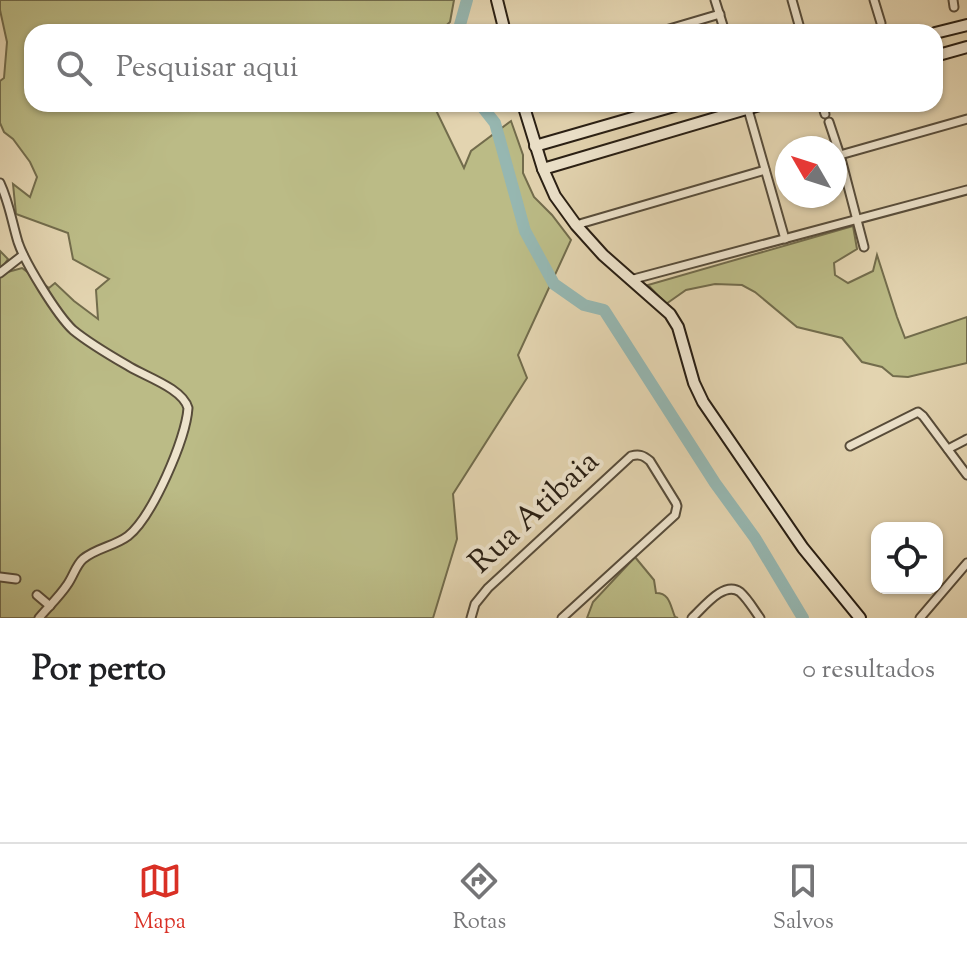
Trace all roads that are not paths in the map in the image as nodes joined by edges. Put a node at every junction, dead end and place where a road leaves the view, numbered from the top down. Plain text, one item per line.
1 (497, 0) edge
2 (715, 0) edge
3 (792, 0) edge
4 (874, 0) edge
5 (720, 14) junction
6 (881, 23) dead end
7 (503, 24) edge
8 (686, 24) edge
9 (723, 24) edge
10 (799, 24) edge
11 (967, 26) edge
12 (943, 31) edge
13 (967, 46) edge
14 (943, 54) edge
15 (525, 112) edge
16 (653, 112) edge
17 (728, 112) edge
18 (749, 112) edge
19 (967, 119) edge
20 (829, 122) dead end
21 (834, 136) edge
22 (535, 146) junction
23 (847, 153) edge
24 (543, 169) junction
25 (765, 170) junction
26 (847, 182) edge
27 (0, 183) edge
28 (967, 190) edge
29 (857, 220) junction
30 (576, 225) junction
31 (785, 239) junction
32 (864, 247) dead end
33 (23, 255) junction
34 (0, 273) edge
35 (630, 280) junction
36 (967, 439) edge
37 (850, 446) dead end
38 (948, 449) junction
39 (967, 475) edge
40 (967, 563) edge
41 (0, 577) edge
42 (16, 579) dead end
43 (37, 595) dead end
44 (579, 602) junction
45 (50, 606) junction
46 (39, 618) edge
47 (471, 618) edge
48 (562, 618) edge
49 (577, 618) edge
50 (692, 618) edge
51 (760, 618) edge
52 (860, 618) edge
53 (920, 618) edge

1 - 7 main road
2 - 5 street
3 - 10 street
4 - 6 street
5 - 8 street
5 - 9 street
11 - 12 main road
11 - 13 main road
13 - 14 main road
15 - 22 main road
16 - 22 main road
17 - 24 main road
18 - 25 street
19 - 23 street
20 - 21 street
22 - 24 main road
24 - 30 main road
25 - 30 street
25 - 31 street
26 - 29 street
27 - 33 street
28 - 29 street
29 - 31 street
29 - 32 street
30 - 35 main road
31 - 35 street
33 - 34 street
33 - 45 street
35 - 52 main road
36 - 38 street
37 - 38 street
38 - 39 street
40 - 53 street
41 - 42 street
43 - 45 street
44 - 47 street, Rua Atibaia
44 - 48 street, Rua Atibaia
44 - 49 street
45 - 46 street
50 - 51 street

